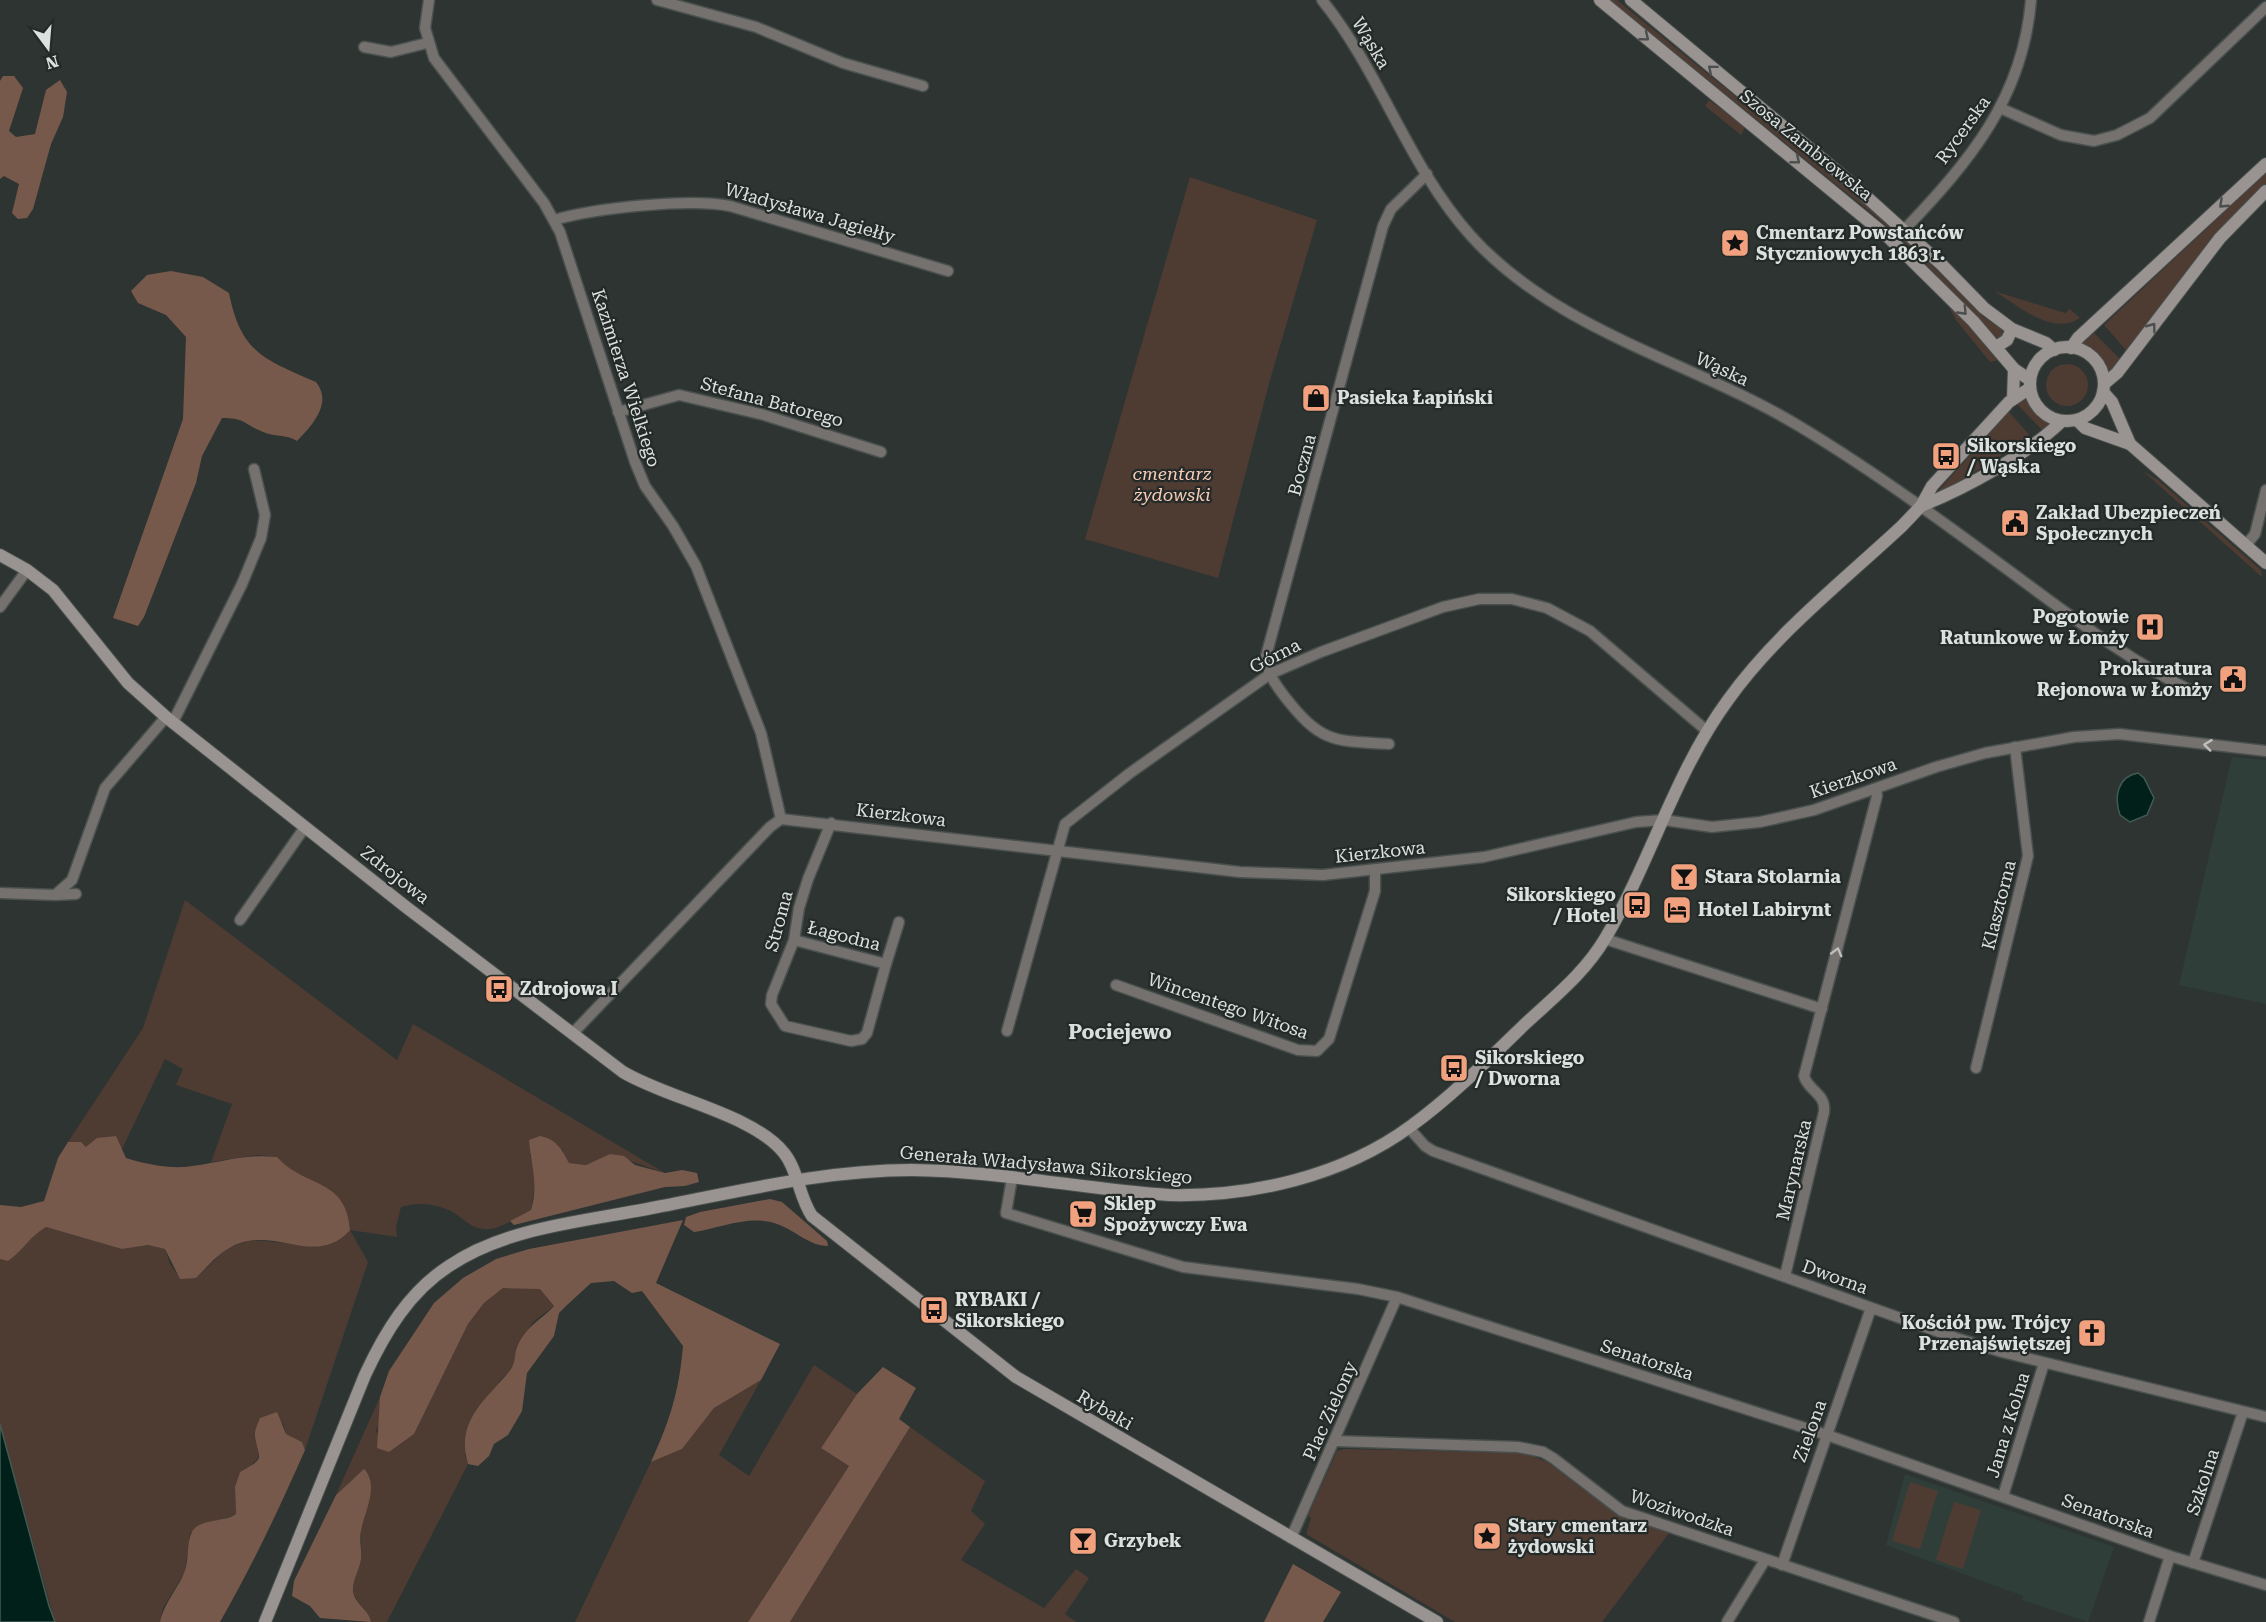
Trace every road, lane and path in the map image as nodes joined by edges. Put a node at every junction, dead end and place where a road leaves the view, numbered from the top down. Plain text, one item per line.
1 (429, 0) edge
2 (657, 0) edge
3 (1322, 0) edge
4 (1600, 0) edge
5 (1631, 0) edge
6 (2031, 0) edge
7 (2266, 7) edge
8 (428, 44) junction
9 (364, 47) dead end
10 (923, 86) dead end
11 (2000, 108) junction
12 (2266, 164) edge
13 (1427, 174) junction
14 (2266, 191) edge
15 (554, 220) junction
16 (1904, 230) junction
17 (948, 271) dead end
18 (2012, 329) junction
19 (2074, 343) junction
20 (2050, 346) junction
21 (1995, 347) junction
22 (2014, 369) junction
23 (2117, 373) junction
24 (2030, 384) junction
25 (2103, 388) junction
26 (2013, 399) junction
27 (2112, 402) junction
28 (618, 412) junction
29 (2062, 421) junction
30 (2081, 424) junction
31 (2052, 431) junction
32 (2130, 444) junction
33 (881, 452) dead end
34 (254, 470) dead end
35 (2266, 490) edge
36 (1921, 506) junction
37 (2246, 545) junction
38 (0, 555) edge
39 (2266, 563) edge
40 (27, 570) junction
41 (0, 607) edge
42 (1270, 674) junction
43 (2190, 690) dead end
44 (169, 720) junction
45 (1707, 731) junction
46 (1389, 744) dead end
47 (2014, 747) junction
48 (2266, 752) edge
49 (1876, 789) junction
50 (781, 819) junction
51 (1664, 820) junction
52 (831, 823) junction
53 (305, 827) junction
54 (1056, 850) junction
55 (1376, 870) junction
56 (0, 893) edge
57 (76, 894) dead end
58 (55, 895) junction
59 (240, 920) dead end
60 (899, 922) dead end
61 (1605, 939) junction
62 (794, 940) junction
63 (886, 964) junction
64 (1116, 985) dead end
65 (1822, 1009) junction
66 (785, 1026) joint
67 (1007, 1031) dead end
68 (573, 1033) junction
69 (1976, 1068) dead end
70 (1409, 1128) junction
71 (1012, 1178) junction
72 (795, 1180) junction
73 (1785, 1276) junction
74 (1397, 1297) junction
75 (1871, 1308) junction
76 (2044, 1363) junction
77 (2243, 1412) junction
78 (2266, 1417) edge
79 (1827, 1435) junction
80 (1335, 1441) junction
81 (2003, 1496) junction
82 (1291, 1538) junction
83 (2170, 1556) junction
84 (1765, 1560) junction
85 (2193, 1563) junction
86 (1782, 1566) junction
87 (2266, 1585) edge
88 (265, 1622) edge
89 (1437, 1622) edge
90 (1727, 1622) edge
91 (1954, 1622) edge
92 (2149, 1622) edge

1 - 8 street, Kazimierza Wielkiego
2 - 10 street
3 - 13 street, Wąska
4 -> 21 street, Szosa Zambrowska
16 -> 5 street, Szosa Zambrowska
6 - 11 street, Rycerska
7 - 11 street
8 - 9 street
8 - 15 street, Kazimierza Wielkiego
11 - 16 street, Rycerska
12 -> 19 street
13 - 36 street, Wąska
13 - 42 street, Boczna
23 -> 14 street
15 - 17 street, Władysława Jagiełły
15 - 28 street, Kazimierza Wielkiego
16 - 18 street, Szosa Zambrowska
18 - 20 street, Szosa Zambrowska
18 - 21 street
19 - 20 street
19 - 25 street
20 - 24 street
21 - 22 street, Szosa Zambrowska
22 - 24 street, Szosa Zambrowska
22 - 26 street
23 - 25 street
23 - 27 street
24 - 26 street, Generała Władysława Sikorskiego
24 - 29 street
25 - 27 street
25 - 30 street
26 - 36 street, Generała Władysława Sikorskiego
27 - 32 street
28 - 33 street, Stefana Batorego
28 - 50 street, Kazimierza Wielkiego
29 - 30 street
29 - 31 street, Generała Władysława Sikorskiego
30 - 31 street
30 - 32 street
31 - 36 street, Generała Władysława Sikorskiego
32 - 37 street
34 - 44 street
35 - 37 street
36 - 43 street, Wąska
36 - 45 street, Generała Władysława Sikorskiego
37 - 39 street
38 - 40 street, Zdrojowa
40 - 41 street
40 - 44 street, Zdrojowa
42 - 45 street, Górna
42 - 46 street
42 - 54 street, Górna
44 - 53 street, Zdrojowa
44 - 58 street
45 - 51 street, Generała Władysława Sikorskiego
48 -> 47 street, Kierzkowa
47 - 49 street, Kierzkowa
47 - 69 street, Klasztorna
49 - 51 street, Kierzkowa
65 -> 49 street, Marynarska
50 - 52 street, Kierzkowa
50 - 68 street
51 - 55 street, Kierzkowa
51 - 61 street, Generała Władysława Sikorskiego
52 - 54 street, Kierzkowa
52 - 62 street, Stroma
53 - 59 street
53 - 68 street, Zdrojowa
54 - 55 street, Kierzkowa
54 - 67 street, Górna
55 - 64 street, Wincentego Witosa
56 - 58 street
57 - 58 street
60 - 63 street, Łagodna
61 - 65 street
61 - 70 street, Generała Władysława Sikorskiego
62 - 63 street, Łagodna
62 - 66 street, Stroma
63 - 66 street, Łagodna
65 - 73 street, Marynarska
68 - 72 street, Zdrojowa
70 - 71 street, Generała Władysława Sikorskiego
70 - 73 street, Dworna
71 - 72 street, Generała Władysława Sikorskiego
71 - 74 street, Senatorska
72 - 82 street, Rybaki
72 - 88 street, Generała Władysława Sikorskiego
73 - 75 street, Dworna
74 - 79 street, Senatorska
74 - 80 street, Plac Zielony
75 - 76 street, Dworna
75 - 79 street, Zielona
76 - 77 street, Dworna
76 - 81 street, Jana z Kolna
77 - 78 street, Dworna
77 - 85 street, Szkolna
79 - 81 street, Senatorska
79 - 86 street, Zielona
80 - 82 street, Plac Zielony
80 - 84 street, Woziwodzka
81 - 83 street, Senatorska
82 - 89 street, Rybaki
83 - 85 street, Senatorska
83 - 92 street
84 - 86 street, Woziwodzka
84 - 90 street
85 - 87 street, Senatorska
86 - 91 street, Woziwodzka

